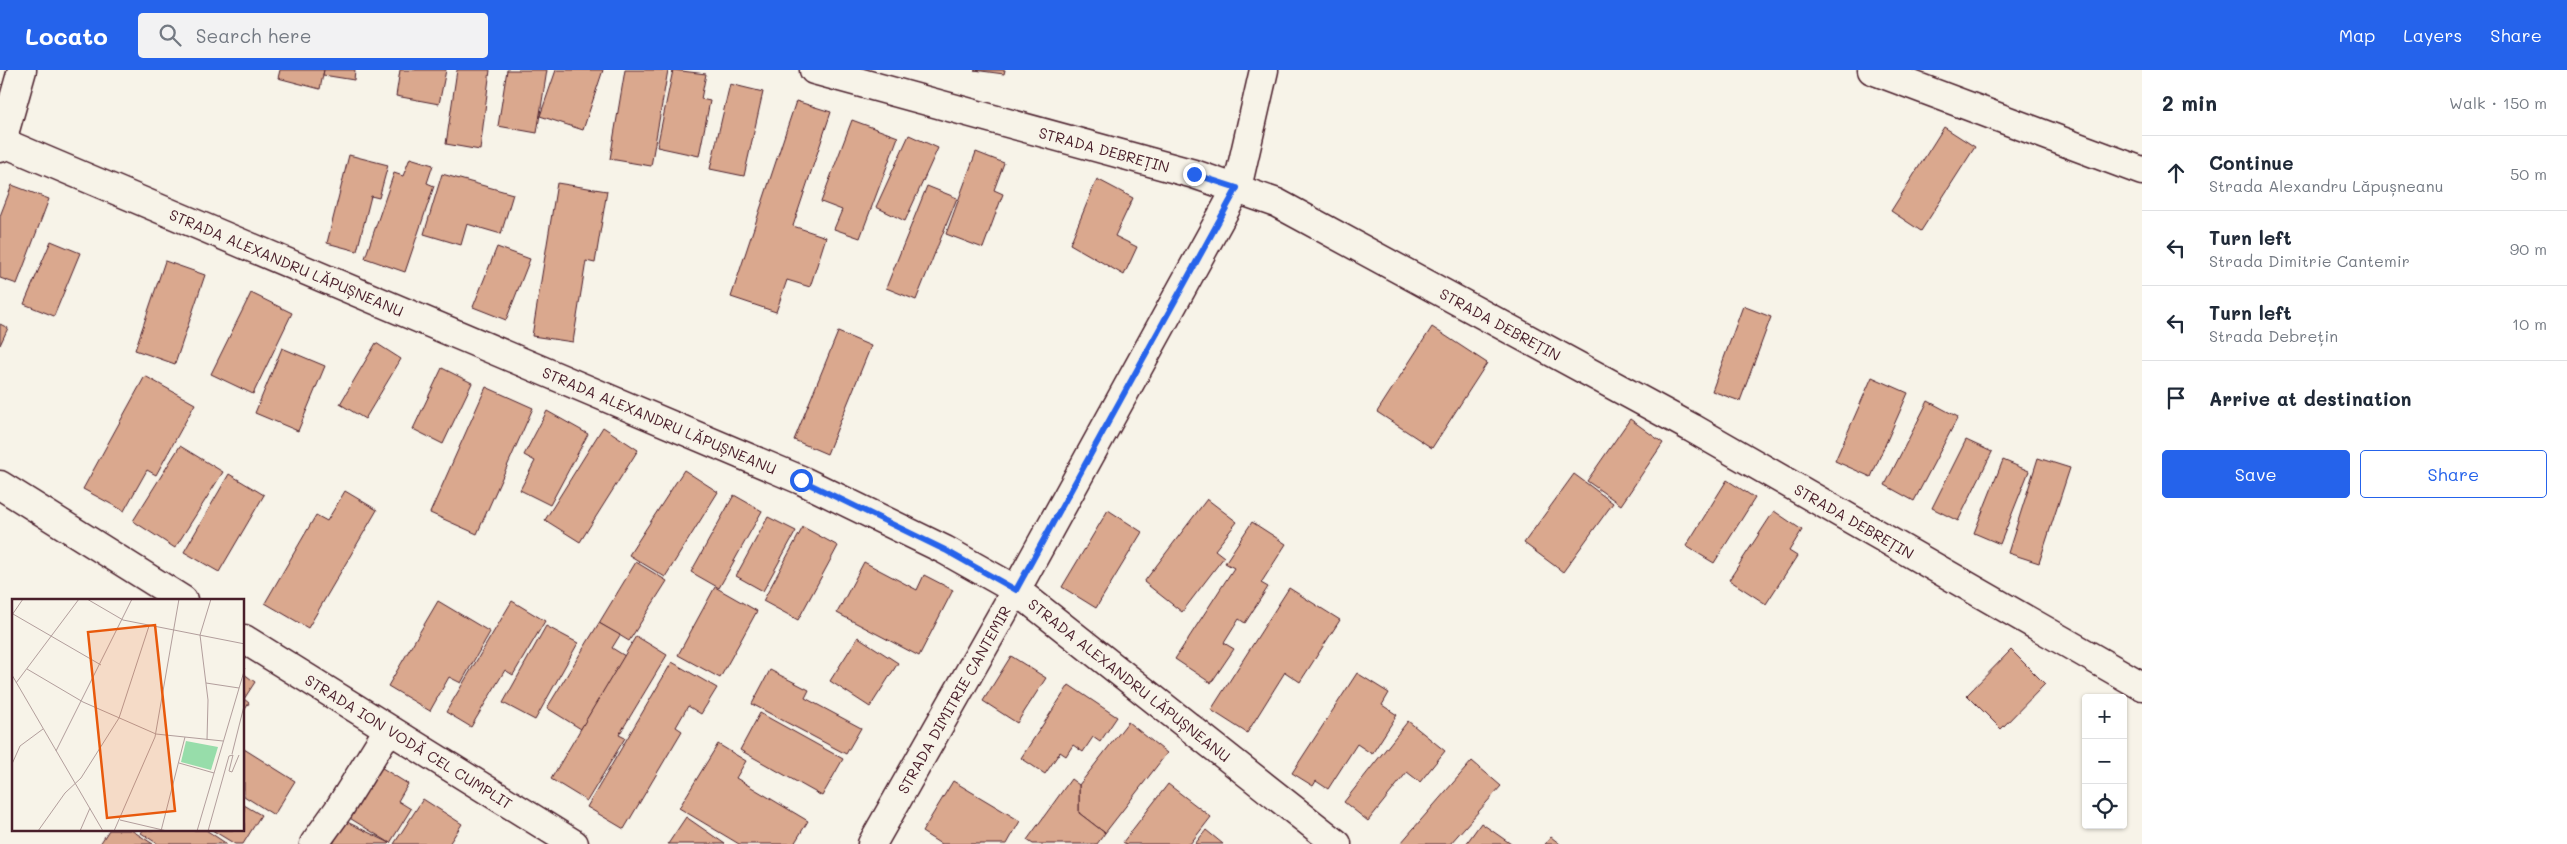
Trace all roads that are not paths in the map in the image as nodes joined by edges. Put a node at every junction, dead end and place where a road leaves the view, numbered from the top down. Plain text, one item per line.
1 (22, 70) edge
2 (814, 70) edge
3 (1264, 70) edge
4 (1872, 70) edge
5 (1, 145) edge
6 (2142, 171) edge
7 (1237, 188) junction
8 (0, 485) edge
9 (1016, 590) junction
10 (180, 599) edge
11 (245, 640) edge
12 (2142, 686) edge
13 (388, 730) junction
14 (314, 844) edge
15 (574, 844) edge
16 (872, 844) edge
17 (1337, 844) edge

1 - 5 street
2 - 7 street, STRADA DEBREȚIN
3 - 7 street, STRADA DIMITRIE CANTEMIR
4 - 6 street
5 - 9 street, STRADA ALEXANDRU LĂPUȘNEANU
7 - 9 street, STRADA DIMITRIE CANTEMIR
7 - 12 street, STRADA DEBREȚIN
8 - 10 street
9 - 16 street, STRADA DIMITRIE CANTEMIR
9 - 17 street, STRADA ALEXANDRU LĂPUȘNEANU
11 - 13 street, STRADA ION VODĂ CEL CUMPLIT
13 - 14 street
13 - 15 street, STRADA ION VODĂ CEL CUMPLIT

